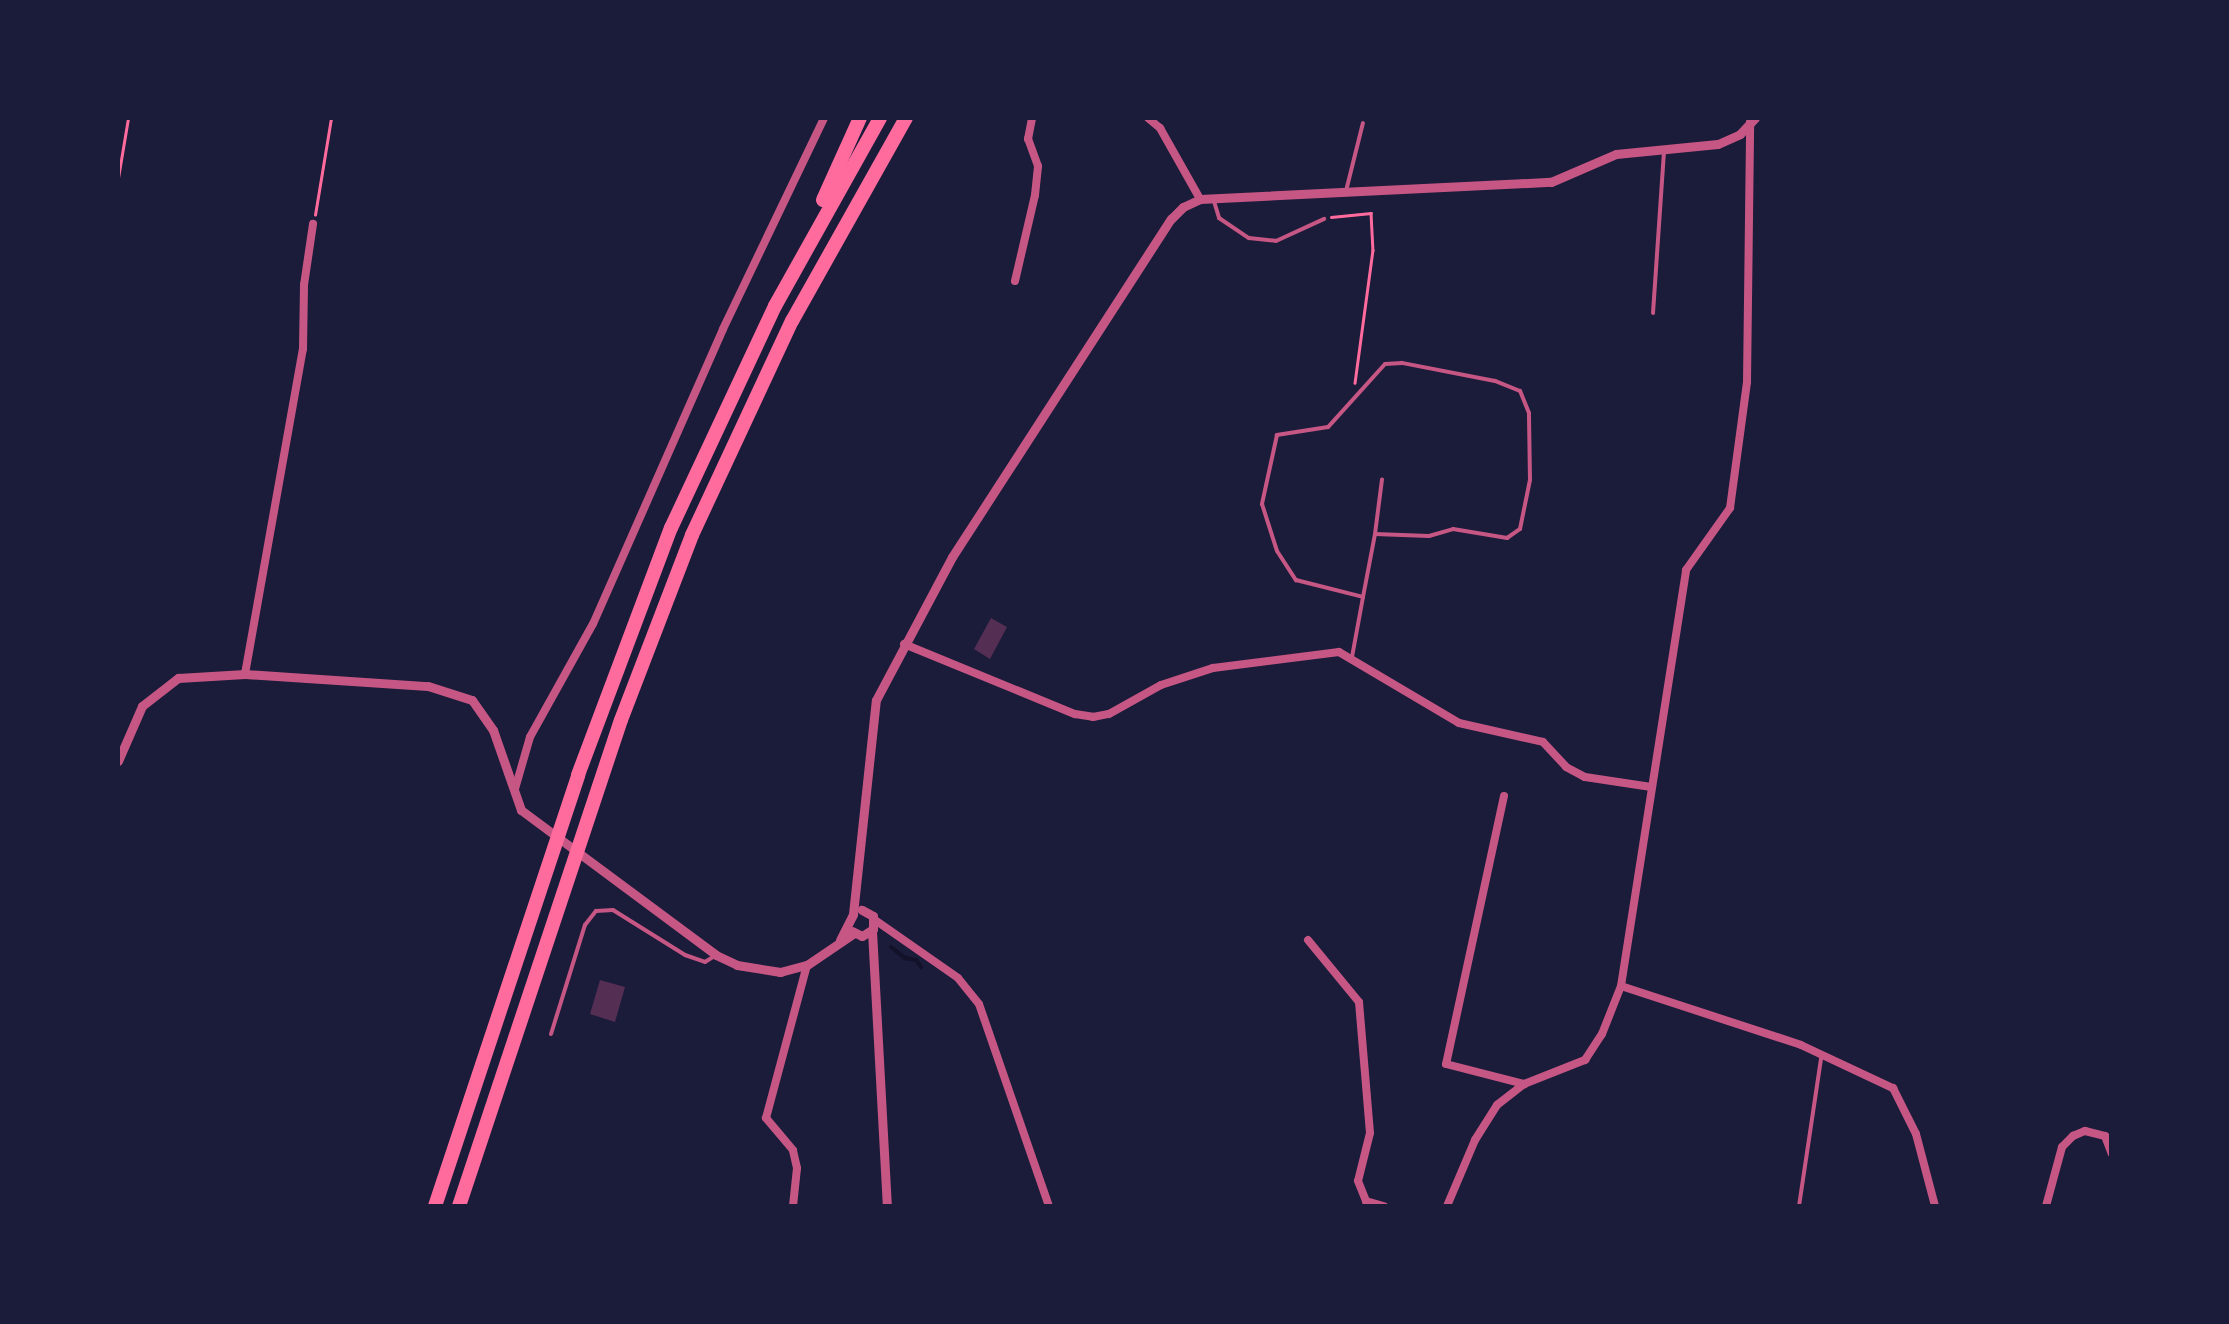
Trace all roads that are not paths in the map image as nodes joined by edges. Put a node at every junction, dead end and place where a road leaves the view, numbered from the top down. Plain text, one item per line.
1 (824, 118) edge
2 (860, 118) edge
3 (880, 118) edge
4 (906, 118) edge
5 (1032, 118) edge
6 (1148, 118) edge
7 (1750, 122) edge
8 (1362, 123) dead end
9 (1664, 150) junction
10 (1345, 192) junction
11 (1213, 198) junction
12 (1200, 199) junction
13 (1324, 219) road end
14 (313, 224) road end
15 (1015, 280) dead end
16 (775, 306) junction
17 (1653, 313) dead end
18 (1382, 479) dead end
19 (1375, 534) junction
20 (1363, 597) junction
21 (904, 644) junction
22 (1352, 657) junction
23 (245, 674) junction
24 (118, 761) edge
25 (1651, 787) junction
26 (513, 796) junction
27 (1504, 796) dead end
28 (858, 912) junction
29 (872, 929) junction
30 (852, 930) junction
31 (1308, 940) dead end
32 (716, 955) junction
33 (807, 965) junction
34 (1621, 986) junction
35 (550, 1034) dead end
36 (1822, 1056) junction
37 (1524, 1084) junction
38 (2112, 1154) edge
39 (436, 1206) edge
40 (459, 1206) edge
41 (793, 1206) edge
42 (887, 1206) edge
43 (1049, 1206) edge
44 (1384, 1206) edge
45 (1447, 1206) edge
46 (1799, 1206) edge
47 (1934, 1206) edge
48 (2046, 1206) edge

1 - 26 street
2 - 16 highway
3 - 16 highway
4 - 40 highway
5 - 15 street
6 - 12 street
7 - 9 street
7 - 25 street
8 - 10 lane
9 - 10 street
9 - 17 lane
10 - 11 street
11 - 12 street
11 - 13 lane
12 - 21 street
14 - 23 street
16 - 39 highway
18 - 19 lane
19 - 20 lane
19 - 20 lane
20 - 22 lane
21 - 22 street
21 - 28 street
22 - 25 street
23 - 24 street
23 - 26 street
25 - 34 street
26 - 32 street
27 - 37 street
28 - 29 street
28 - 30 street
29 - 30 street
29 - 42 street
29 - 43 street
30 - 33 street
31 - 44 street
32 - 33 street
32 - 35 lane
33 - 41 street
34 - 36 street
34 - 37 street
36 - 46 lane
36 - 47 street
37 - 45 street
38 - 48 street

